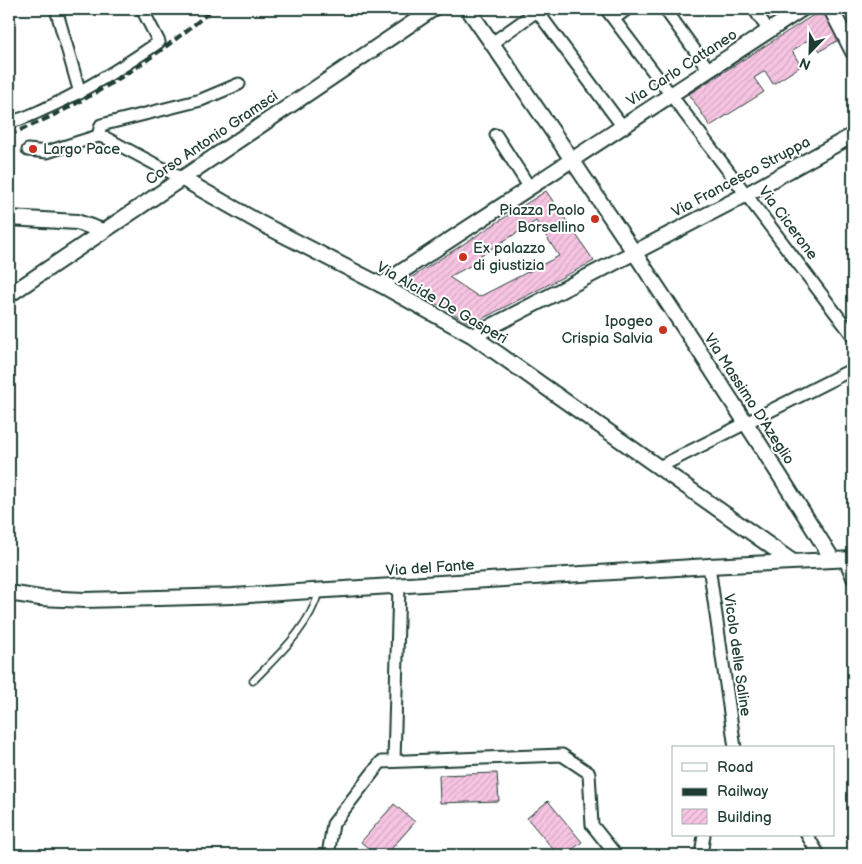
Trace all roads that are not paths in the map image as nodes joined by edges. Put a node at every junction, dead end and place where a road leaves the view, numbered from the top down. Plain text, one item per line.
1 (56, 9) edge
2 (142, 9) edge
3 (434, 9) edge
4 (468, 9) edge
5 (606, 9) edge
6 (627, 9) edge
7 (665, 9) edge
8 (754, 9) edge
9 (802, 9) edge
10 (831, 9) edge
11 (614, 19) junction
12 (769, 31) junction
13 (492, 43) junction
14 (853, 52) edge
15 (708, 70) junction
16 (239, 84) dead end
17 (80, 92) junction
18 (671, 95) junction
19 (14, 121) edge
20 (623, 127) junction
21 (496, 135) dead end
22 (853, 135) edge
23 (98, 136) junction
24 (28, 150) dead end
25 (573, 156) junction
26 (181, 178) junction
27 (535, 185) junction
28 (747, 194) junction
29 (9, 218) edge
30 (103, 231) junction
31 (638, 252) junction
32 (381, 286) junction
33 (9, 295) edge
34 (473, 336) junction
35 (853, 336) edge
36 (853, 368) edge
37 (747, 423) junction
38 (660, 466) junction
39 (844, 560) edge
40 (793, 562) junction
41 (709, 566) junction
42 (853, 579) edge
43 (399, 586) junction
44 (319, 591) junction
45 (9, 593) edge
46 (253, 681) dead end
47 (735, 746) edge
48 (394, 761) junction
49 (704, 836) edge
50 (808, 836) edge
51 (328, 855) edge
52 (616, 855) edge
53 (701, 855) edge
54 (819, 855) edge

1 - 17 street
2 - 17 street
3 - 26 street, Corso Antonio Gramsci
4 - 13 street
5 - 11 street, Via Cicerone
6 - 11 street
7 - 15 street
8 - 12 street
9 - 12 street, Via Carlo Cattaneo
10 - 14 street
11 - 18 street, Via Cicerone
12 - 15 street, Via Carlo Cattaneo
13 - 20 street
13 - 25 street
15 - 18 street, Via Carlo Cattaneo
16 - 23 street
17 - 19 street
18 - 20 street, Via Carlo Cattaneo
18 - 28 street, Via Cicerone
20 - 25 street, Via Carlo Cattaneo
21 - 27 street
22 - 28 street, Via Francesco Struppa
23 - 24 street
23 - 26 street, Via Alcide De Gasperi
25 - 27 street, Via Carlo Cattaneo
25 - 31 street, Via Massimo D'Azeglio
26 - 30 street, Corso Antonio Gramsci
26 - 32 street, Via Alcide De Gasperi
27 - 32 street
28 - 31 street, Via Francesco Struppa
28 - 35 street, Via Cicerone
29 - 30 street
30 - 33 street, Corso Antonio Gramsci
31 - 34 street, Via Francesco Struppa
31 - 37 street, Via Massimo D'Azeglio
32 - 34 street, Via Alcide De Gasperi
34 - 38 street, Via Alcide De Gasperi
36 - 37 street
37 - 38 street
37 - 39 street, Via Massimo D'Azeglio
38 - 40 street, Via Alcide De Gasperi
39 - 40 street, Via del Fante
39 - 42 street
40 - 41 street, Via del Fante
41 - 43 street, Via del Fante
41 - 47 street, Vicolo delle Saline
43 - 44 street, Via del Fante
43 - 48 street
44 - 45 street, Via del Fante
44 - 46 lane
48 - 51 street
48 - 52 street
49 - 53 street
50 - 54 street

